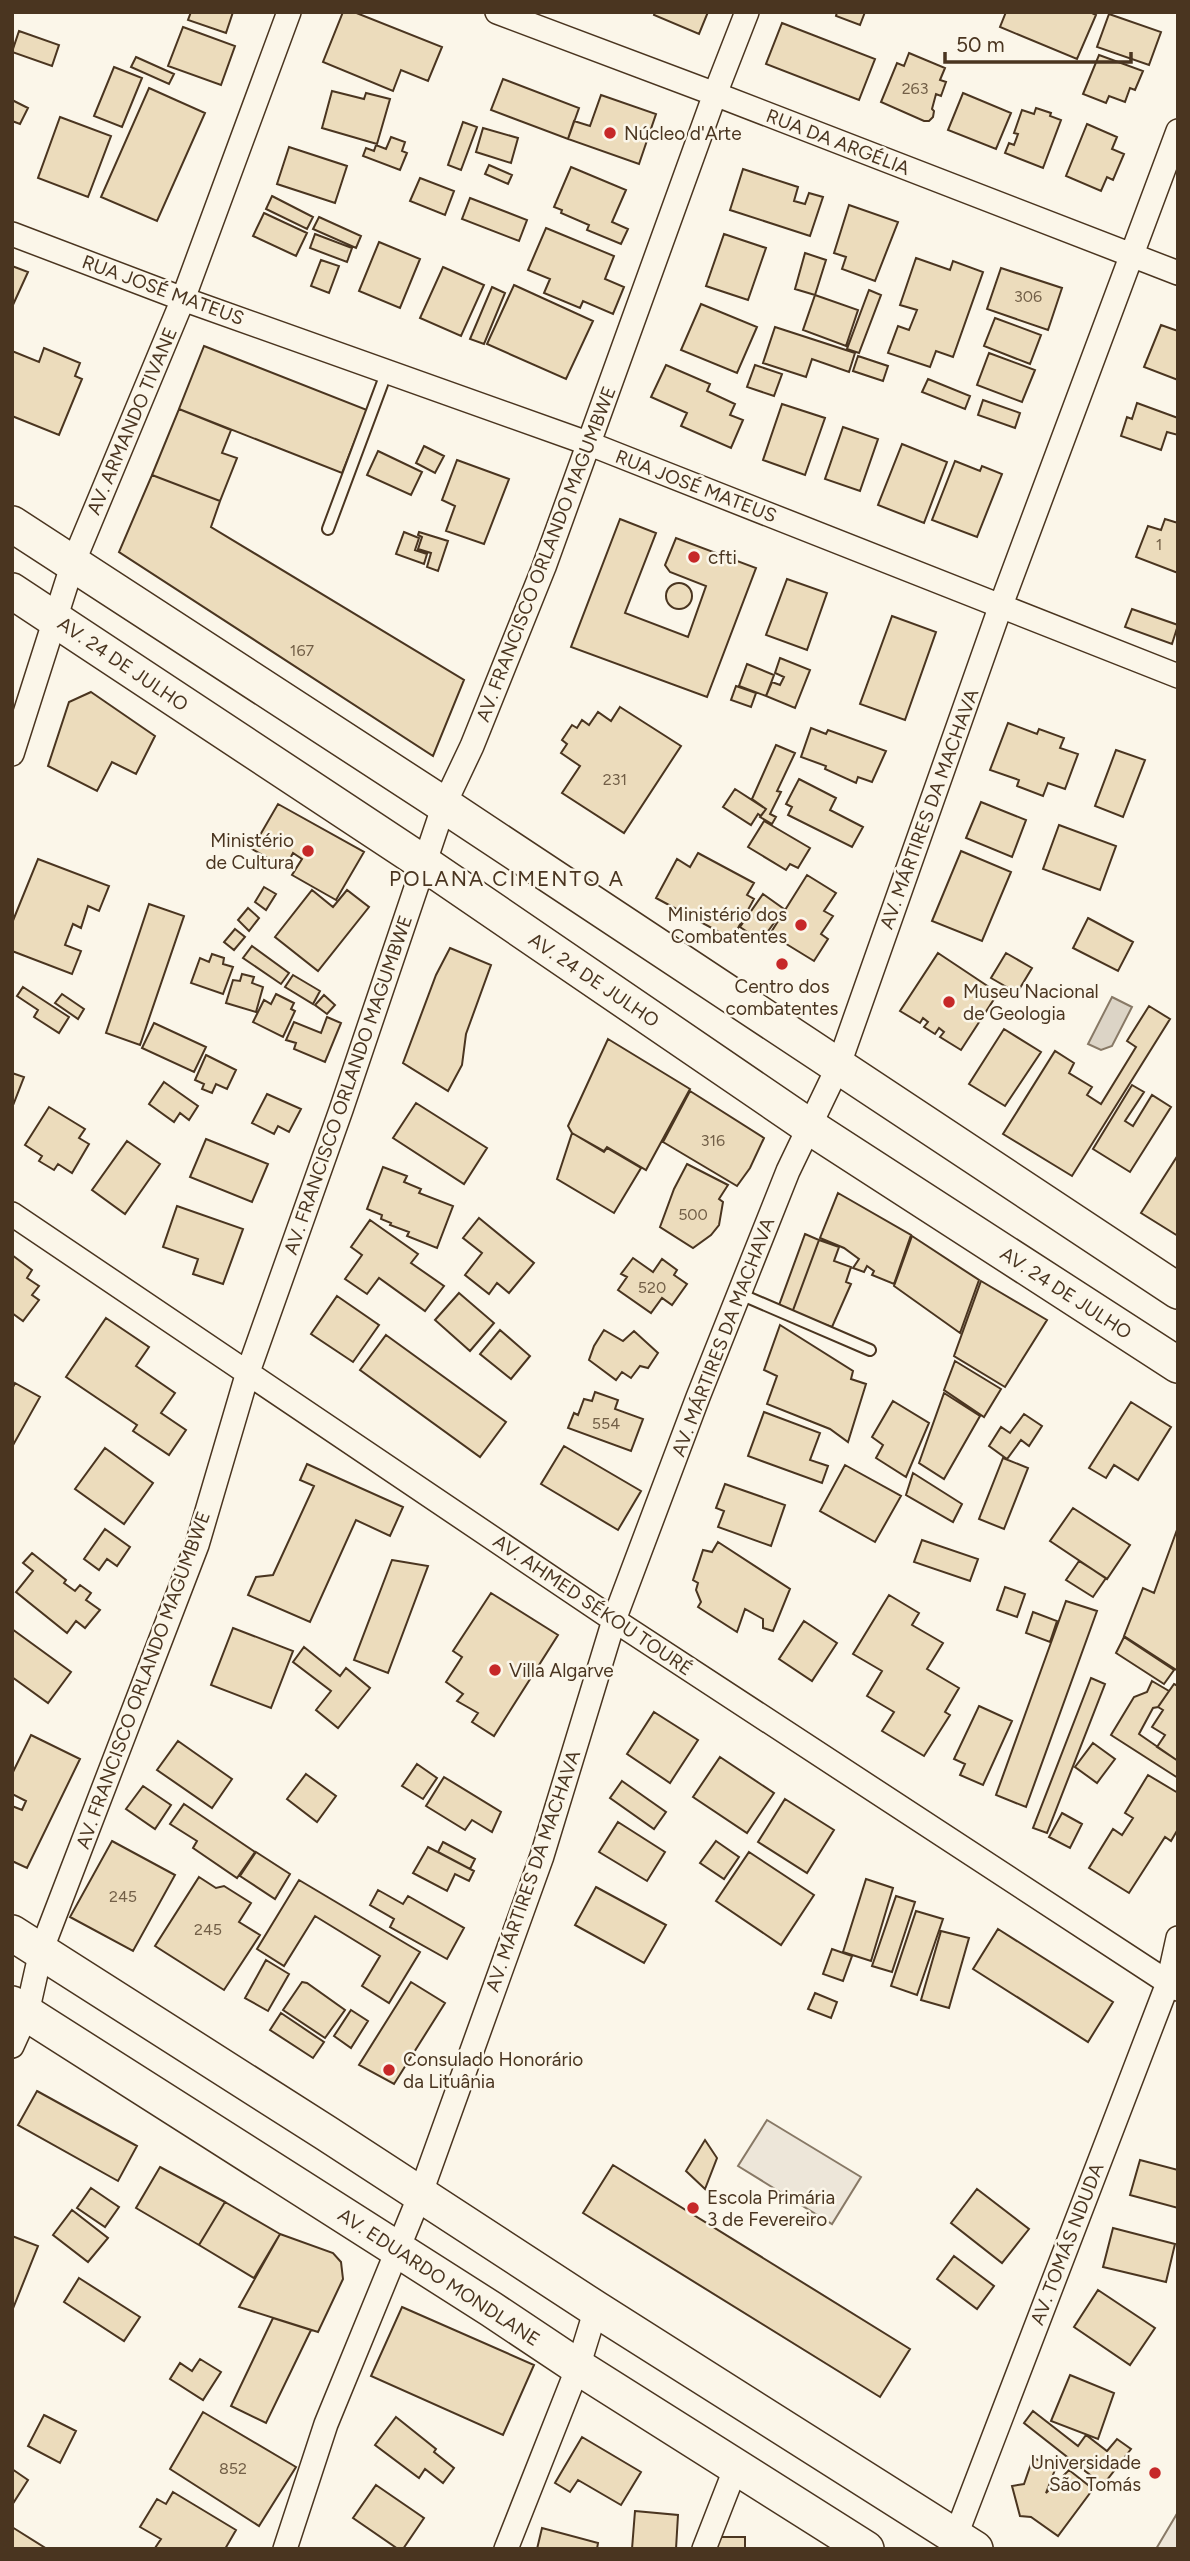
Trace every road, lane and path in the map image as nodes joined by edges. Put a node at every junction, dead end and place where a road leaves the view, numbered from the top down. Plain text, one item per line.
1 (289, 12) edge
2 (497, 12) edge
3 (747, 12) edge
4 (715, 94) junction
5 (1178, 131) edge
6 (12, 234) edge
7 (1132, 257) junction
8 (1178, 273) edge
9 (183, 299) junction
10 (387, 371) junction
11 (590, 444) junction
12 (12, 524) edge
13 (328, 528) dead end
14 (73, 563) junction
15 (12, 591) edge
16 (1002, 605) junction
17 (55, 618) junction
18 (1178, 676) edge
19 (12, 754) edge
20 (444, 804) junction
21 (425, 863) junction
22 (838, 1067) junction
23 (810, 1127) junction
24 (12, 1214) edge
25 (1178, 1291) edge
26 (740, 1294) junction
27 (870, 1350) dead end
28 (1178, 1365) edge
29 (248, 1372) junction
30 (614, 1620) junction
31 (1178, 1938) edge
32 (27, 1942) edge
33 (1173, 1986) edge
34 (19, 2008) edge
35 (12, 2046) edge
36 (420, 2195) junction
37 (397, 2249) junction
38 (596, 2309) junction
39 (578, 2367) junction
40 (736, 2467) junction
41 (960, 2545) edge
42 (285, 2549) edge
43 (506, 2549) edge
44 (704, 2549) edge
45 (866, 2549) edge

1 - 9 street, AV. ARMANDO TIVANE
2 - 4 street, RUA DA ARGÉLIA
3 - 4 street, AV. FRANCISCO ORLANDO MAGUMBWE
4 - 7 street, RUA DA ARGÉLIA
4 - 11 street, AV. FRANCISCO ORLANDO MAGUMBWE
5 - 7 street, AV. MÁRTIRES DA MACHAVA
6 - 9 street, RUA JOSÉ MATEUS
7 - 8 street, RUA DA ARGÉLIA
7 - 16 street, AV. MÁRTIRES DA MACHAVA
9 - 10 street, RUA JOSÉ MATEUS
9 - 14 street, AV. ARMANDO TIVANE
10 - 11 street, RUA JOSÉ MATEUS
10 - 13 lane
11 - 16 street, RUA JOSÉ MATEUS
11 - 20 street, AV. FRANCISCO ORLANDO MAGUMBWE
12 - 14 main road
14 - 17 street, AV. ARMANDO TIVANE
14 - 20 main road
15 - 17 main road, AV. 24 DE JULHO
16 - 18 street, RUA JOSÉ MATEUS
16 - 22 street, AV. MÁRTIRES DA MACHAVA
17 - 19 street, AV. ARMANDO TIVANE
17 - 21 main road, AV. 24 DE JULHO
20 - 21 street, AV. FRANCISCO ORLANDO MAGUMBWE
20 - 22 main road
21 - 23 main road, AV. 24 DE JULHO
21 - 29 street, AV. FRANCISCO ORLANDO MAGUMBWE
22 - 23 street, AV. MÁRTIRES DA MACHAVA
22 - 25 main road
23 - 26 street, AV. MÁRTIRES DA MACHAVA
23 - 28 main road, AV. 24 DE JULHO
24 - 29 street, AV. AHMED SÉKOU TOURÉ
26 - 27 lane
26 - 30 street, AV. MÁRTIRES DA MACHAVA
29 - 30 street, AV. AHMED SÉKOU TOURÉ
29 - 32 street, AV. FRANCISCO ORLANDO MAGUMBWE
30 - 33 street, AV. AHMED SÉKOU TOURÉ
30 - 36 street, AV. MÁRTIRES DA MACHAVA
31 - 33 street, AV. TOMÁS NDUDA
32 - 34 street, AV. FRANCISCO ORLANDO MAGUMBWE
32 - 36 main road
33 - 41 street, AV. TOMÁS NDUDA
34 - 35 street, AV. FRANCISCO ORLANDO MAGUMBWE
34 - 37 main road, AV. EDUARDO MONDLANE
36 - 37 street, AV. MÁRTIRES DA MACHAVA
36 - 38 main road
37 - 39 main road, AV. EDUARDO MONDLANE
37 - 42 street, AV. MÁRTIRES DA MACHAVA
38 - 39 street
38 - 41 main road
39 - 40 main road, AV. EDUARDO MONDLANE
39 - 43 street
40 - 44 street
40 - 45 main road, AV. EDUARDO MONDLANE

